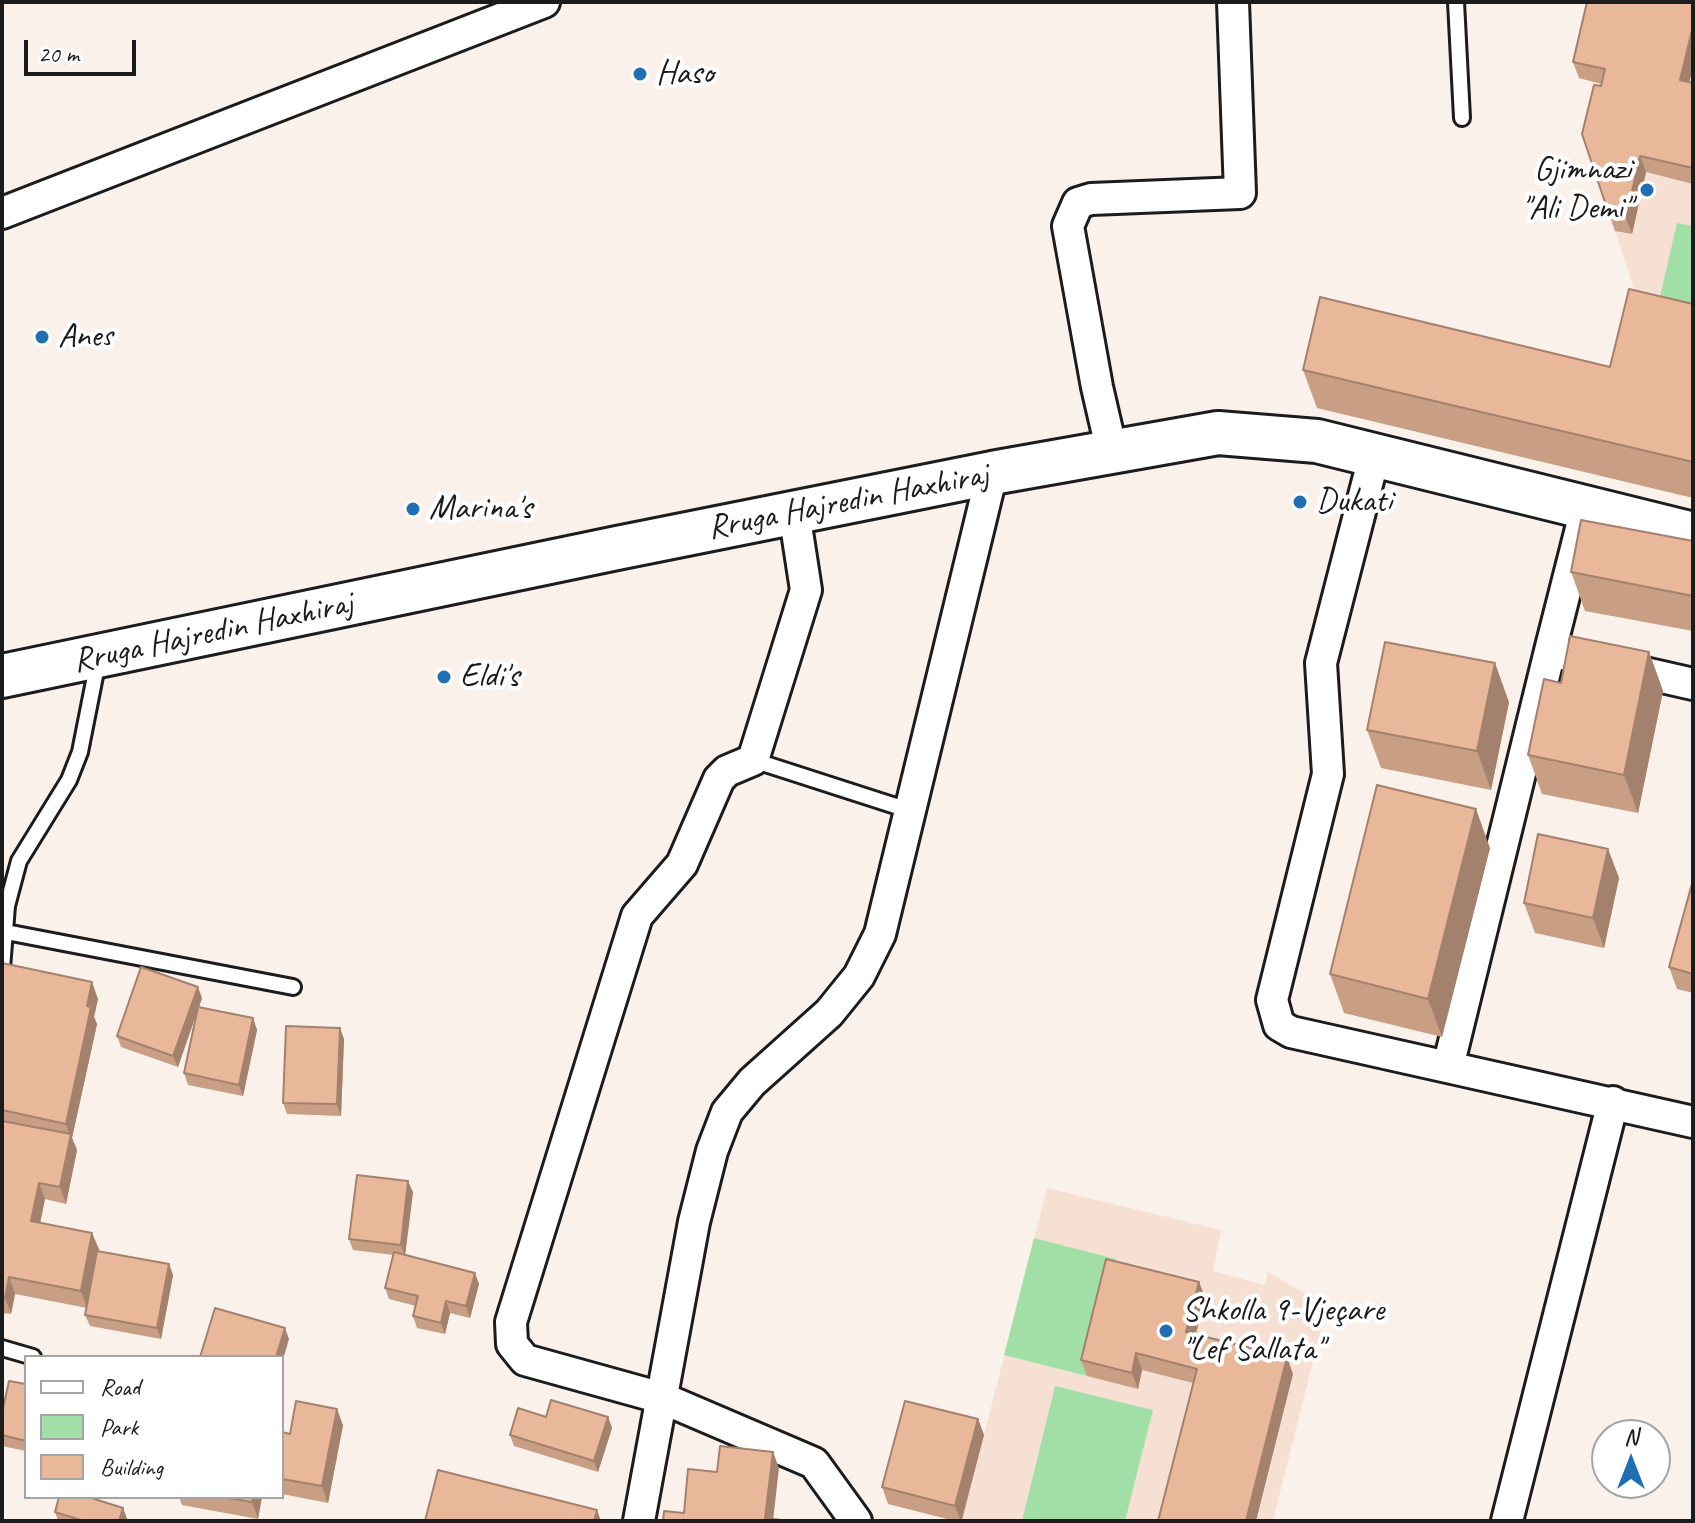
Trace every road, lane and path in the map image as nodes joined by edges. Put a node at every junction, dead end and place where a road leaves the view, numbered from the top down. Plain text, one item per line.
1 (544, 2) edge
2 (1233, 2) edge
3 (1456, 2) edge
4 (1462, 118) dead end
5 (2, 213) edge
6 (1112, 452) junction
7 (1374, 457) junction
8 (992, 473) junction
9 (1587, 508) junction
10 (794, 512) junction
11 (1693, 534) edge
12 (1550, 651) junction
13 (99, 657) junction
14 (2, 676) edge
15 (1693, 684) edge
16 (753, 760) junction
17 (908, 810) junction
18 (6, 932) junction
19 (2, 968) edge
20 (293, 987) dead end
21 (1448, 1067) junction
22 (1613, 1102) junction
23 (1693, 1122) edge
24 (2, 1348) edge
25 (26, 1355) edge
26 (662, 1398) junction
27 (639, 1521) edge
28 (856, 1521) edge
29 (1507, 1521) edge

1 - 5 street
2 - 6 street
3 - 4 lane
6 - 7 street, Rruga Hajredin Haxhiraj
6 - 8 street, Rruga Hajredin Haxhiraj
7 - 9 street, Rruga Hajredin Haxhiraj
7 - 21 street
8 - 10 street, Rruga Hajredin Haxhiraj
8 - 17 street
9 - 11 street, Rruga Hajredin Haxhiraj
9 - 12 street
10 - 13 street, Rruga Hajredin Haxhiraj
10 - 16 street
12 - 15 street
12 - 21 street
13 - 14 street, Rruga Hajredin Haxhiraj
13 - 18 lane
16 - 17 lane
16 - 26 street
17 - 26 street
18 - 19 lane
18 - 20 lane
21 - 22 street
22 - 23 street
22 - 29 street
24 - 25 lane
26 - 27 street
26 - 28 street

